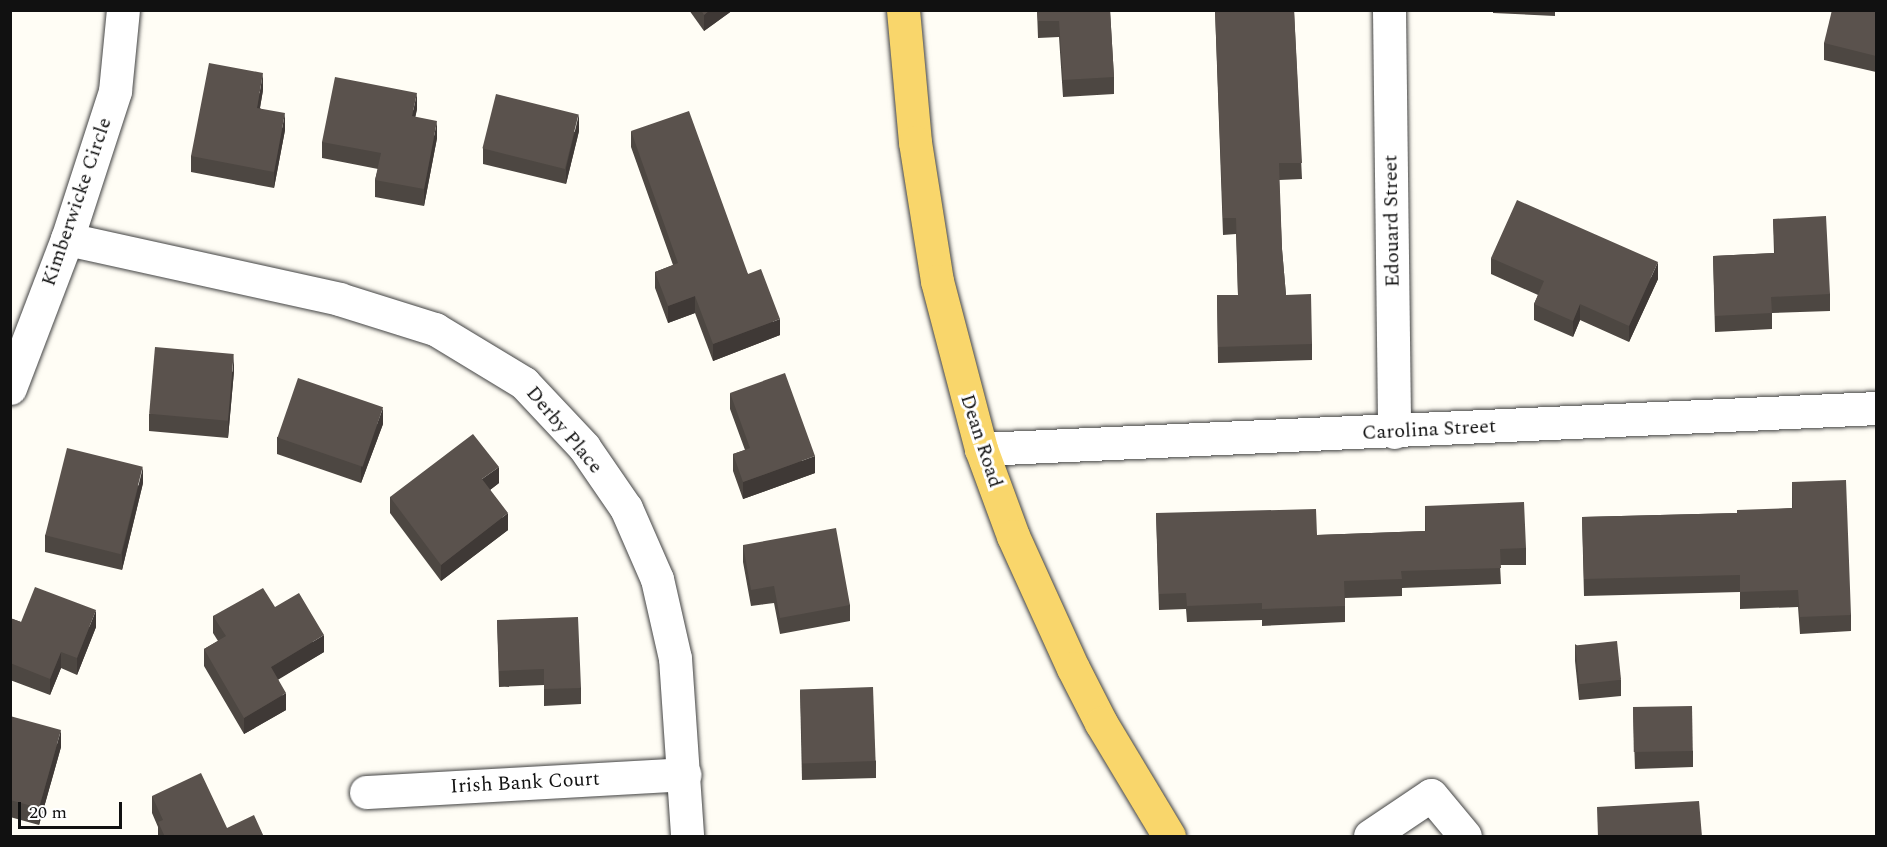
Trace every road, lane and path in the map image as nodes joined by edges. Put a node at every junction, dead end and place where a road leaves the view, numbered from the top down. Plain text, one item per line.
1 (123, 10) edge
2 (903, 10) edge
3 (1389, 10) edge
4 (67, 239) junction
5 (10, 388) edge
6 (1876, 408) edge
7 (1394, 432) junction
8 (981, 449) junction
9 (684, 774) junction
10 (366, 792) dead end
11 (687, 837) edge
12 (1169, 837) edge
13 (1370, 837) edge
14 (1465, 837) edge

1 - 4 street, Kimberwicke Circle
2 - 8 main road, Dean Road
3 - 7 street, Edouard Street
4 - 5 street, Kimberwicke Circle
4 - 9 street, Derby Place
6 - 7 street, Carolina Street
7 - 8 street, Carolina Street
8 - 12 main road, Dean Road
9 - 10 street, Irish Bank Court
9 - 11 street, Derby Place
13 - 14 street

